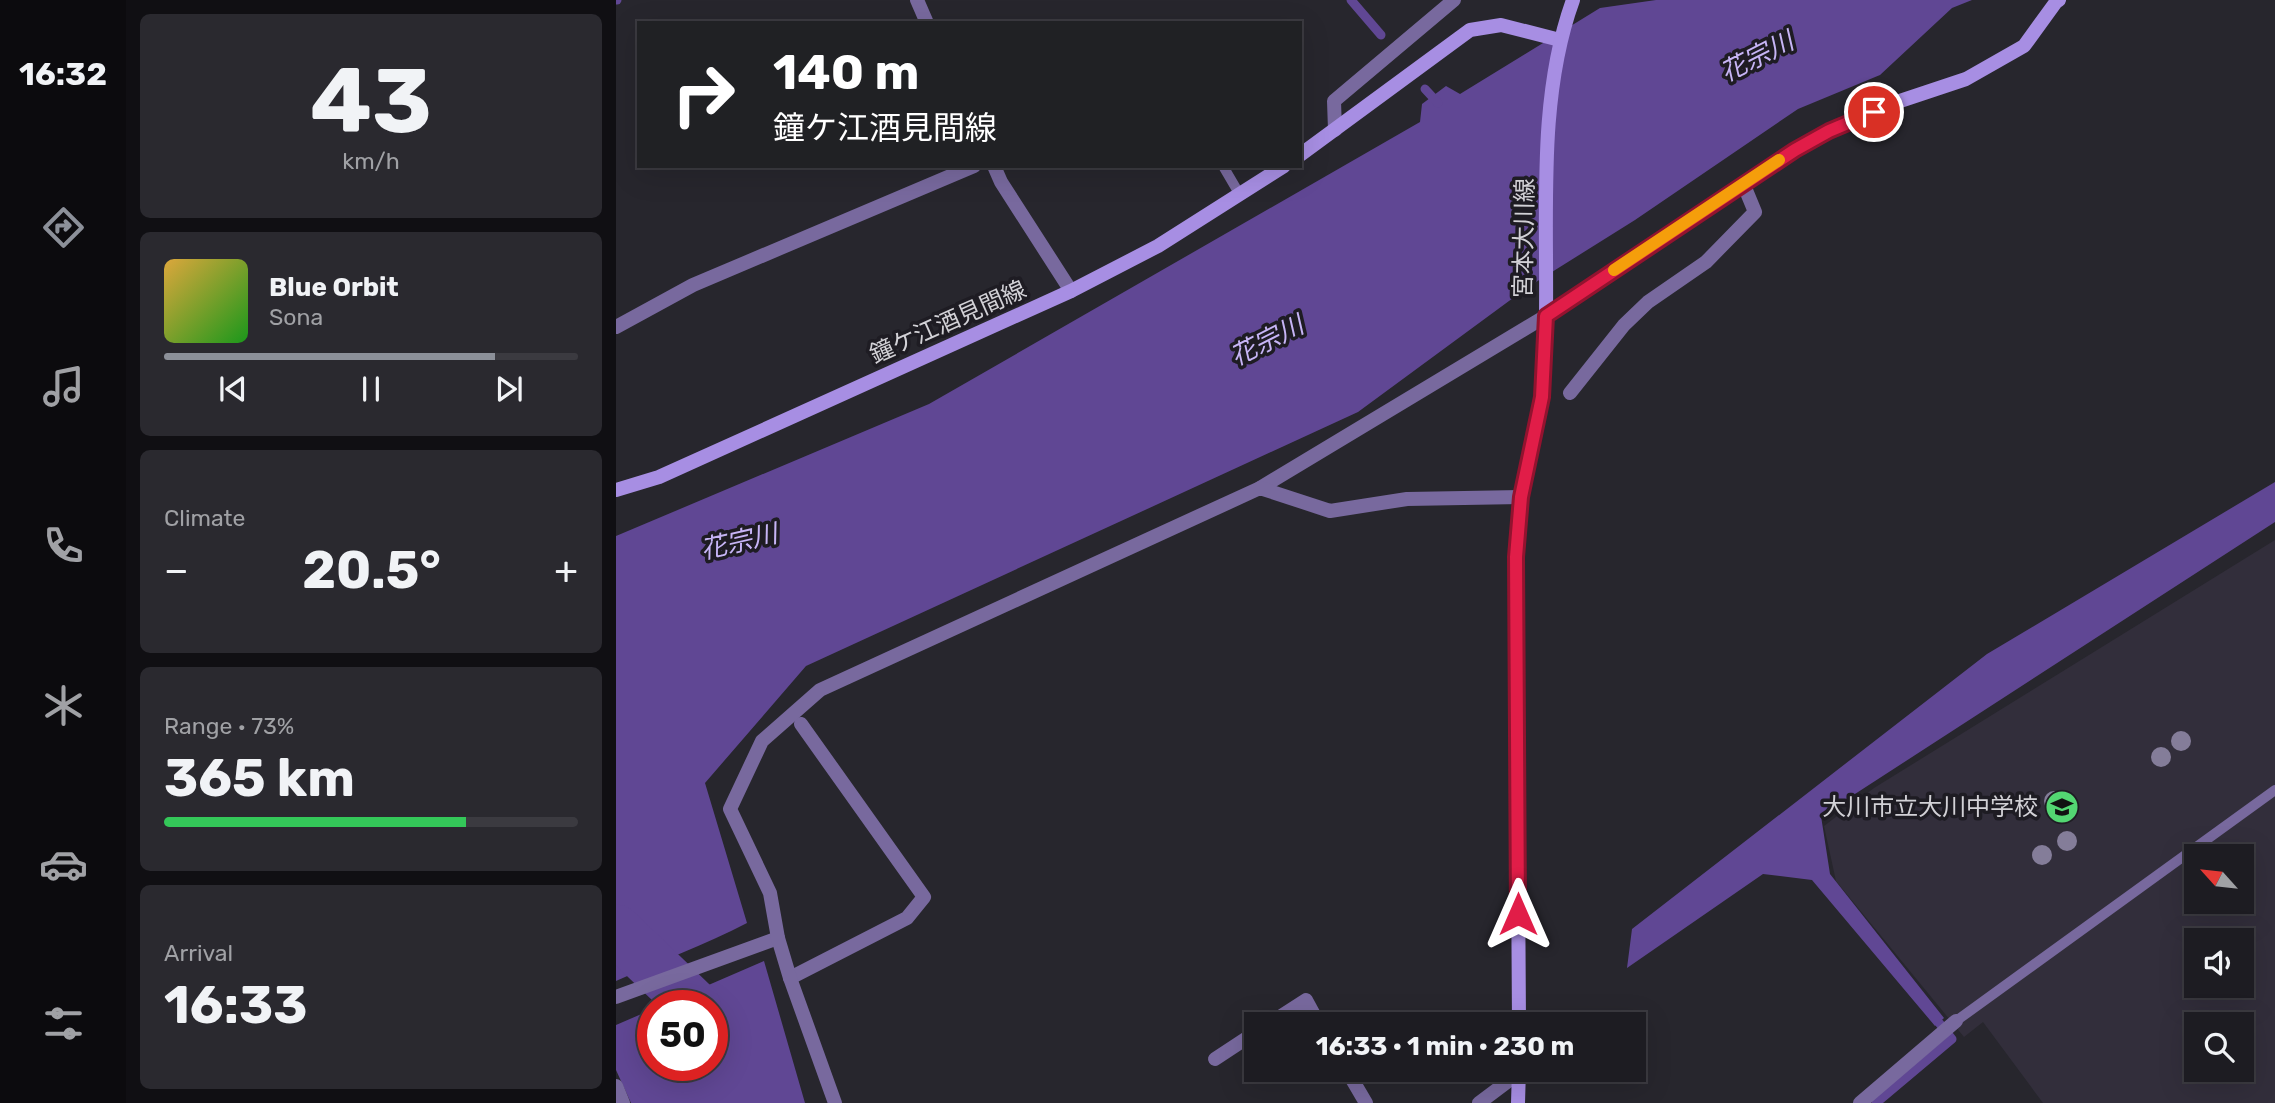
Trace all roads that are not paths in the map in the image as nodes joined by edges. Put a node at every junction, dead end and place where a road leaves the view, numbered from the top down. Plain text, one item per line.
1 (917, 0) edge
2 (1454, 0) edge
3 (2059, 0) edge
4 (1571, 6) edge
5 (927, 21) edge
6 (1560, 40) junction
7 (1335, 130) junction
8 (1302, 154) edge
9 (969, 168) edge
10 (994, 168) edge
11 (1224, 168) edge
12 (1281, 168) edge
13 (1743, 183) junction
14 (1241, 195) junction
15 (1071, 291) junction
16 (1546, 316) junction
17 (616, 327) edge
18 (1570, 393) dead end
19 (1260, 488) junction
20 (616, 490) edge
21 (1521, 497) junction
22 (801, 724) dead end
23 (2275, 790) edge
24 (778, 938) junction
25 (790, 978) junction
26 (616, 997) edge
27 (1288, 1012) edge
28 (1313, 1012) edge
29 (1519, 1012) edge
30 (1956, 1021) joint
31 (1244, 1040) edge
32 (1215, 1059) dead end
33 (1354, 1082) edge
34 (1505, 1082) edge
35 (1519, 1082) edge
36 (616, 1086) edge
37 (623, 1103) edge
38 (835, 1103) edge
39 (1366, 1103) edge
40 (1479, 1103) edge
41 (1518, 1103) edge
42 (1860, 1103) edge

1 - 5 street
2 - 7 street
3 - 13 main road
4 - 6 main road, 宮本大川線
6 - 7 main road
6 - 16 main road, 宮本大川線
7 - 8 main road
9 - 17 street
10 - 15 street
11 - 14 lane
12 - 14 main road, 鐘ケ江酒見間線
13 - 16 main road
13 - 18 street
14 - 15 main road, 鐘ケ江酒見間線
15 - 20 main road, 鐘ケ江酒見間線
16 - 19 street
16 - 21 main road, 宮本大川線
19 - 21 street
19 - 24 street
21 - 29 main road, 宮本大川線
22 - 25 street
23 - 30 lane
24 - 25 street
24 - 26 street
25 - 38 street
27 - 28 street
30 - 42 street
31 - 32 street
33 - 39 street
34 - 40 street
35 - 41 main road
36 - 37 street

